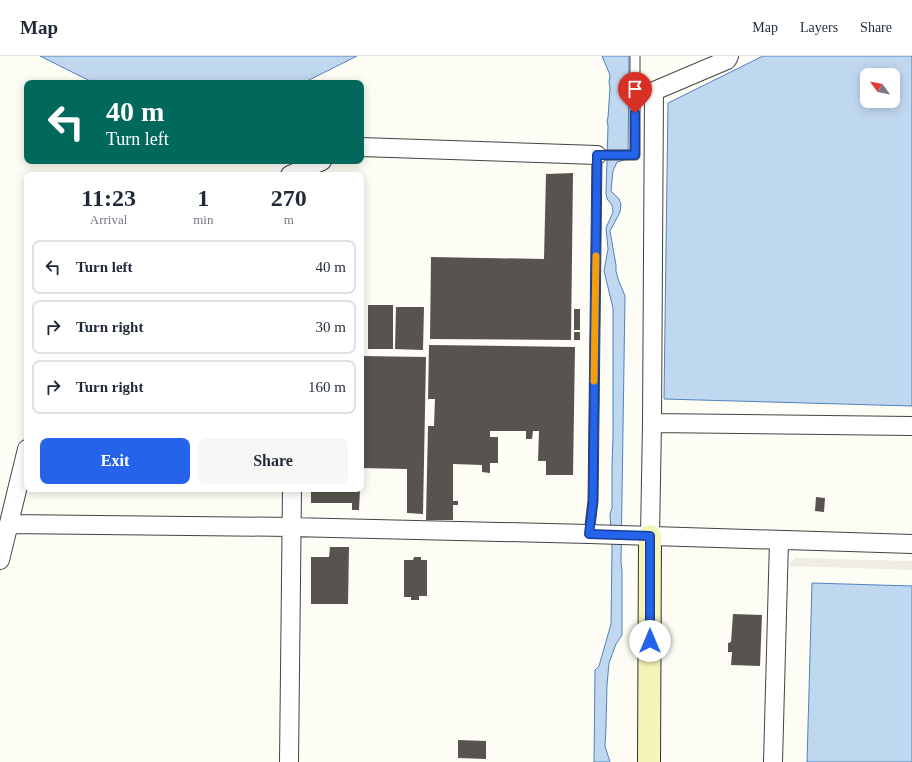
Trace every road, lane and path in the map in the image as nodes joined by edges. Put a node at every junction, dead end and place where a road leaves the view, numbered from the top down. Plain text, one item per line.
1 (636, 56) edge
2 (729, 56) edge
3 (364, 147) edge
4 (597, 155) junction
5 (316, 164) edge
6 (298, 172) edge
7 (652, 423) junction
8 (912, 426) edge
9 (24, 462) edge
10 (292, 492) edge
11 (9, 524) junction
12 (291, 527) junction
13 (591, 534) junction
14 (650, 536) junction
15 (779, 540) junction
16 (912, 544) edge
17 (0, 560) edge
18 (289, 762) edge
19 (649, 762) edge
20 (773, 762) edge

1 - 4 lane
2 - 7 street
3 - 4 street
4 - 13 lane
5 - 6 street
7 - 8 street
7 - 14 street
9 - 11 street
10 - 12 street
11 - 12 street
11 - 17 street
12 - 13 street
12 - 18 street
13 - 14 street
14 - 15 street
14 - 19 street
15 - 16 street
15 - 20 street

